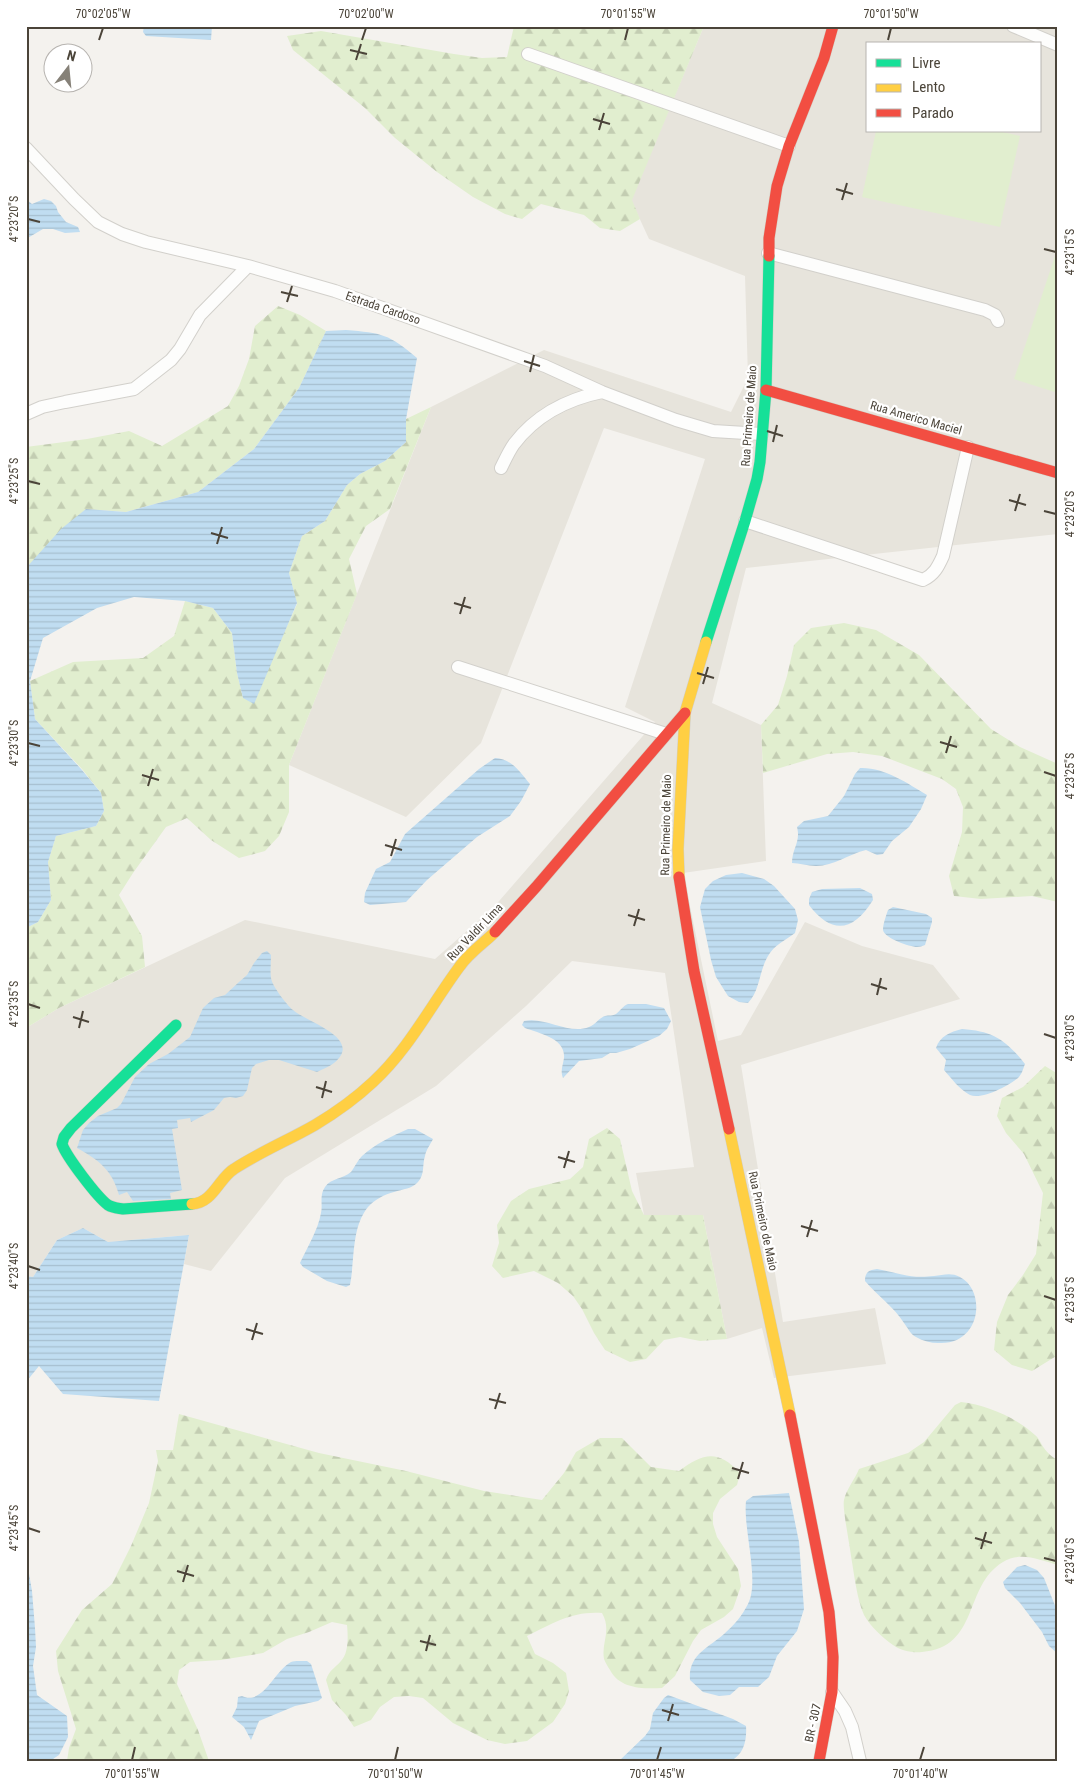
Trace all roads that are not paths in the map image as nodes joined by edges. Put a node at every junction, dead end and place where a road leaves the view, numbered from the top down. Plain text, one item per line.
1 (833, 26) edge
2 (1014, 26) edge
3 (1058, 45) edge
4 (528, 54) dead end
5 (789, 146) junction
6 (26, 148) edge
7 (768, 253) junction
8 (248, 266) junction
9 (998, 321) dead end
10 (766, 390) junction
11 (602, 392) junction
12 (26, 414) edge
13 (762, 434) junction
14 (968, 447) junction
15 (501, 468) dead end
16 (1058, 473) edge
17 (745, 521) junction
18 (458, 667) dead end
19 (685, 713) junction
20 (666, 734) junction
21 (176, 1026) dead end
22 (832, 1692) junction
23 (819, 1761) edge
24 (860, 1761) edge

1 - 5 main road, Rua Primeiro de Maio
2 - 3 street
4 - 5 street
5 - 7 main road, Rua Primeiro de Maio
6 - 8 street, Estrada Cardoso
7 - 9 street
7 - 10 main road, Rua Primeiro de Maio
8 - 11 street, Estrada Cardoso
8 - 12 street
10 - 13 main road, Rua Primeiro de Maio
10 - 14 main road, Rua Americo Maciel
11 - 13 street, Estrada Cardoso
11 - 15 street
13 - 17 main road, Rua Primeiro de Maio
14 - 16 main road, Rua Americo Maciel
14 - 17 street
17 - 19 main road, Rua Primeiro de Maio
18 - 20 street
19 - 20 main road, Rua Valdir Lima
19 - 22 main road, Rua Primeiro de Maio
20 - 21 main road, Rua Valdir Lima
22 - 23 main road, BR - 307
22 - 24 street

